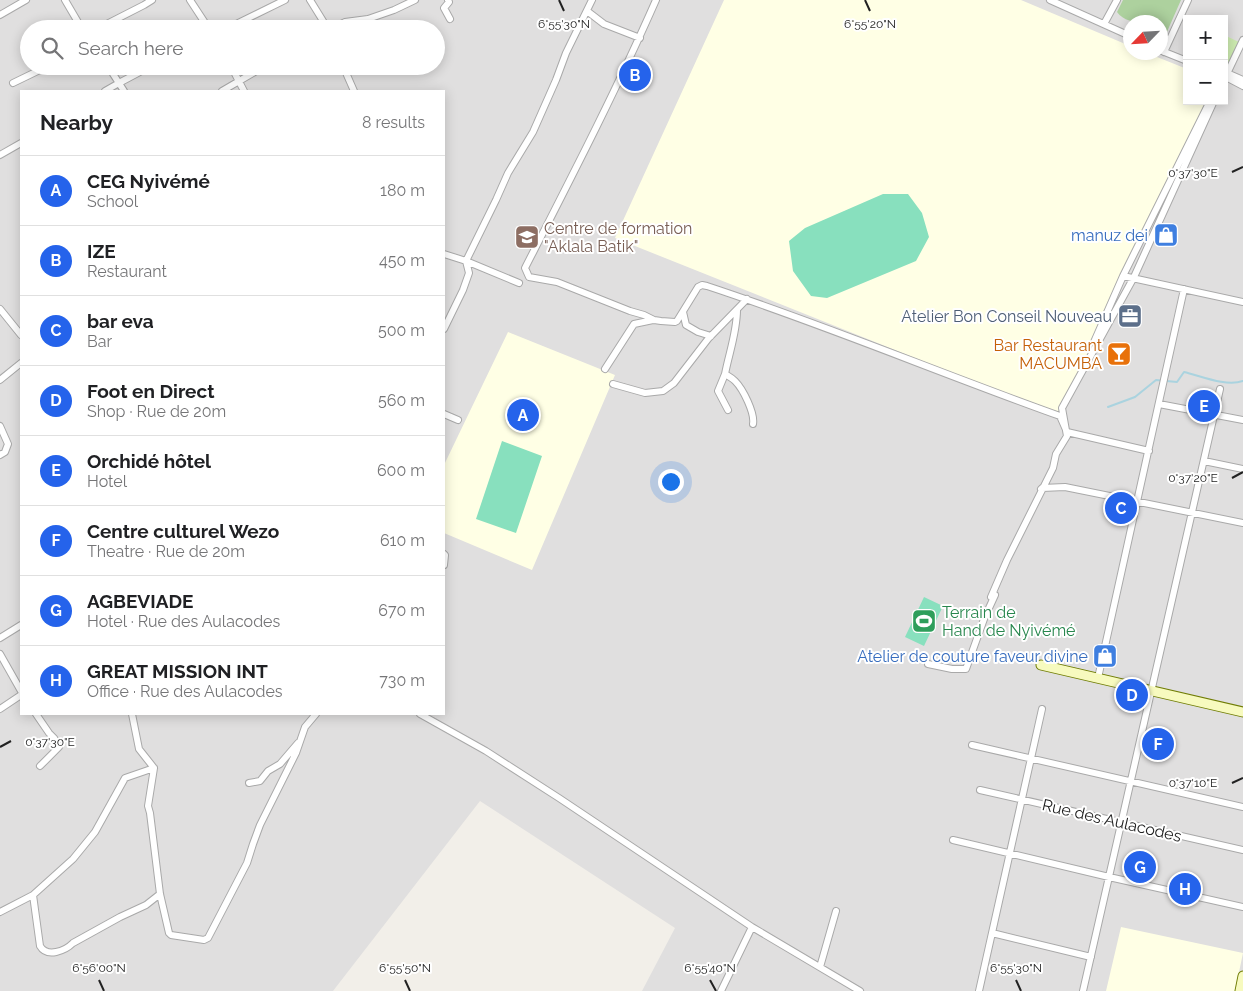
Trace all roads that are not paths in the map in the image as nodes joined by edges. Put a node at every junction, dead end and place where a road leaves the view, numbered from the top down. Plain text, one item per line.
1 (26, 0) edge
2 (65, 0) edge
3 (152, 0) edge
4 (190, 0) edge
5 (285, 0) edge
6 (310, 0) edge
7 (415, 0) edge
8 (448, 0) edge
9 (592, 0) edge
10 (656, 0) edge
11 (1050, 0) edge
12 (1117, 0) edge
13 (1188, 0) edge
14 (587, 11) junction
15 (0, 15) edge
16 (450, 19) dead end
17 (77, 20) edge
18 (115, 20) edge
19 (203, 20) edge
20 (244, 20) edge
21 (324, 20) edge
22 (360, 20) edge
23 (1104, 24) junction
24 (1123, 33) edge
25 (1243, 34) edge
26 (640, 38) junction
27 (1168, 39) edge
28 (1243, 40) edge
29 (1168, 53) edge
30 (1184, 60) edge
31 (1228, 68) edge
32 (1228, 69) edge
33 (30, 75) edge
34 (114, 75) edge
35 (133, 75) edge
36 (236, 75) edge
37 (249, 75) edge
38 (347, 75) edge
39 (1228, 76) edge
40 (1228, 77) edge
41 (1243, 80) edge
42 (239, 81) junction
43 (119, 82) junction
44 (14, 83) dead end
45 (1243, 86) edge
46 (107, 90) edge
47 (123, 90) edge
48 (224, 90) edge
49 (244, 90) edge
50 (354, 90) edge
51 (1208, 105) edge
52 (1212, 105) edge
53 (20, 144) edge
54 (0, 154) edge
55 (445, 254) edge
56 (466, 261) junction
57 (1123, 276) junction
58 (1134, 277) junction
59 (519, 284) dead end
60 (1184, 289) junction
61 (1243, 294) edge
62 (746, 299) junction
63 (1243, 302) edge
64 (0, 309) edge
65 (737, 310) junction
66 (683, 312) junction
67 (654, 320) junction
68 (445, 327) edge
69 (20, 334) edge
70 (711, 336) junction
71 (20, 364) edge
72 (605, 369) dead end
73 (725, 374) junction
74 (0, 380) edge
75 (613, 384) dead end
76 (1220, 389) dead end
77 (1159, 404) junction
78 (728, 410) dead end
79 (445, 414) edge
80 (1215, 414) junction
81 (1060, 416) junction
82 (458, 420) dead end
83 (1243, 420) edge
84 (753, 424) dead end
85 (0, 426) edge
86 (1149, 451) junction
87 (0, 455) edge
88 (1204, 461) junction
89 (1243, 470) edge
90 (1138, 502) junction
91 (1192, 513) junction
92 (1243, 523) edge
93 (991, 597) dead end
94 (20, 626) edge
95 (0, 638) edge
96 (0, 654) edge
97 (928, 664) dead end
98 (1041, 665) dead end
99 (1098, 678) junction
100 (20, 689) edge
101 (1152, 690) junction
102 (20, 696) edge
103 (0, 709) edge
104 (1042, 709) dead end
105 (1243, 712) edge
106 (37, 715) edge
107 (132, 715) edge
108 (315, 715) edge
109 (422, 715) edge
110 (301, 740) junction
111 (972, 745) dead end
112 (1031, 759) junction
113 (40, 766) dead end
114 (154, 768) junction
115 (1131, 781) junction
116 (249, 783) dead end
117 (980, 790) dead end
118 (1022, 800) junction
119 (1243, 806) edge
120 (1122, 822) junction
121 (954, 840) dead end
122 (1243, 850) edge
123 (1010, 854) junction
124 (1109, 877) junction
125 (160, 894) junction
126 (32, 895) junction
127 (1243, 907) edge
128 (836, 911) dead end
129 (0, 912) edge
130 (752, 927) junction
131 (992, 933) junction
132 (1091, 957) junction
133 (820, 967) junction
134 (1243, 976) edge
135 (979, 990) edge
136 (721, 991) edge
137 (860, 991) edge
138 (988, 991) edge
139 (1084, 991) edge
140 (1240, 991) edge

1 - 15 street
2 - 17 street
3 - 18 street
4 - 19 street
5 - 20 street
6 - 21 street
7 - 22 street
8 - 16 street
9 - 14 street
10 - 26 street
11 - 23 street
12 - 23 street
13 - 27 street
14 - 26 street
14 - 56 street
23 - 24 street
25 - 31 street
26 - 67 street
28 - 32 street
29 - 30 street
33 - 44 street
34 - 43 street
35 - 43 street
36 - 42 street
37 - 42 street
38 - 50 street
39 - 41 street
40 - 45 street
42 - 48 street
42 - 49 street
43 - 46 street
43 - 47 street
51 - 57 street
52 - 58 street
53 - 54 street
55 - 56 street
56 - 59 street
56 - 68 street
57 - 60 street
57 - 81 street
58 - 60 street
58 - 93 street
60 - 61 street
60 - 63 street
60 - 77 street
62 - 65 street
62 - 66 street
62 - 81 street
64 - 69 street
65 - 70 street
65 - 73 street
66 - 67 street
66 - 70 street
67 - 72 street
70 - 75 street
71 - 74 street
73 - 78 street
73 - 84 street
76 - 80 street
77 - 80 street
77 - 86 street
79 - 82 street
80 - 83 street
80 - 88 street
81 - 86 street
85 - 87 street
86 - 90 street
88 - 89 street
88 - 91 street
90 - 91 street
90 - 97 street
90 - 99 street
91 - 92 street
91 - 101 street
94 - 95 street
96 - 100 street
98 - 99 street
99 - 101 street
101 - 105 street
101 - 115 street
102 - 103 street
104 - 112 street
106 - 113 street
107 - 114 street
108 - 110 street
109 - 130 street
110 - 116 street
110 - 125 street
111 - 112 street
112 - 115 street
112 - 118 street
114 - 125 street
114 - 126 street
115 - 119 street
115 - 120 street
117 - 118 street, Rue des Aulacodes
118 - 120 street, Rue des Aulacodes
118 - 123 street
120 - 122 street, Rue des Aulacodes
120 - 124 street
121 - 123 street
123 - 124 street
123 - 131 street
124 - 127 street
124 - 132 street
125 - 126 street
126 - 129 street
128 - 133 street
130 - 133 street
130 - 136 street
131 - 132 street
131 - 135 street
132 - 139 street
133 - 137 street
134 - 140 street
135 - 138 street

